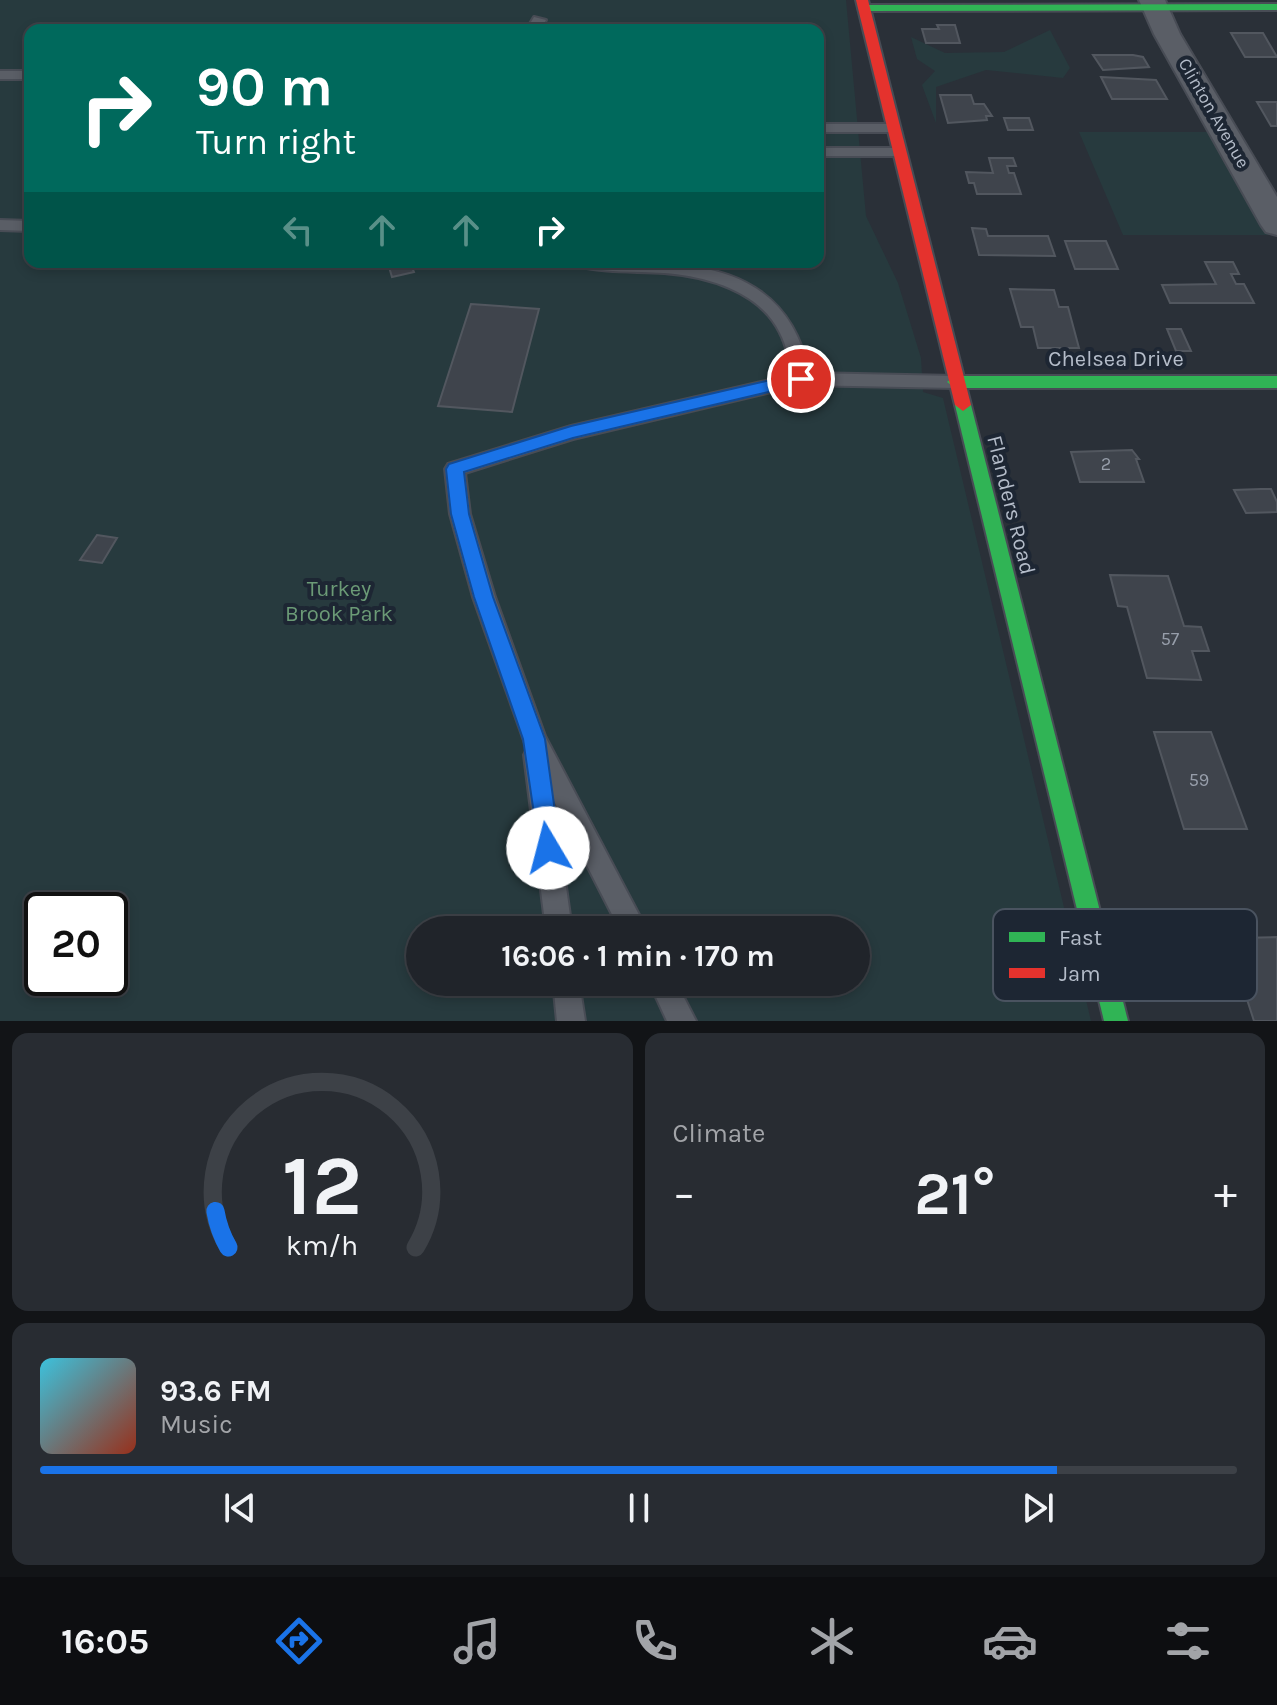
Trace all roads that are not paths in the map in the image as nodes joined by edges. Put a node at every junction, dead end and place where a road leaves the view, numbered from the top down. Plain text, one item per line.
1 (863, 4) edge
2 (1154, 4) edge
3 (1277, 7) edge
4 (0, 75) edge
5 (24, 75) edge
6 (824, 128) edge
7 (893, 128) junction
8 (824, 152) edge
9 (899, 152) junction
10 (0, 225) edge
11 (1277, 225) edge
12 (24, 226) edge
13 (649, 268) edge
14 (801, 379) junction
15 (955, 382) junction
16 (1277, 382) edge
17 (534, 739) junction
18 (1088, 909) edge
19 (557, 916) edge
20 (627, 916) edge
21 (568, 996) edge
22 (669, 996) edge
23 (1111, 1001) edge
24 (571, 1021) edge
25 (682, 1021) edge
26 (1116, 1021) edge

1 - 2 main road
1 - 7 main road, Flanders Road
2 - 3 main road
2 - 11 street, Clinton Avenue
4 - 5 lane
6 - 7 lane
7 - 9 main road, Flanders Road
8 - 9 lane
9 - 15 main road, Flanders Road
10 - 12 lane
13 - 14 lane
14 - 15 lane
14 - 17 lane
15 - 16 main road, Chelsea Drive
15 - 18 main road, Flanders Road
17 - 19 lane
17 - 20 lane
21 - 24 lane
22 - 25 lane
23 - 26 main road, Flanders Road

